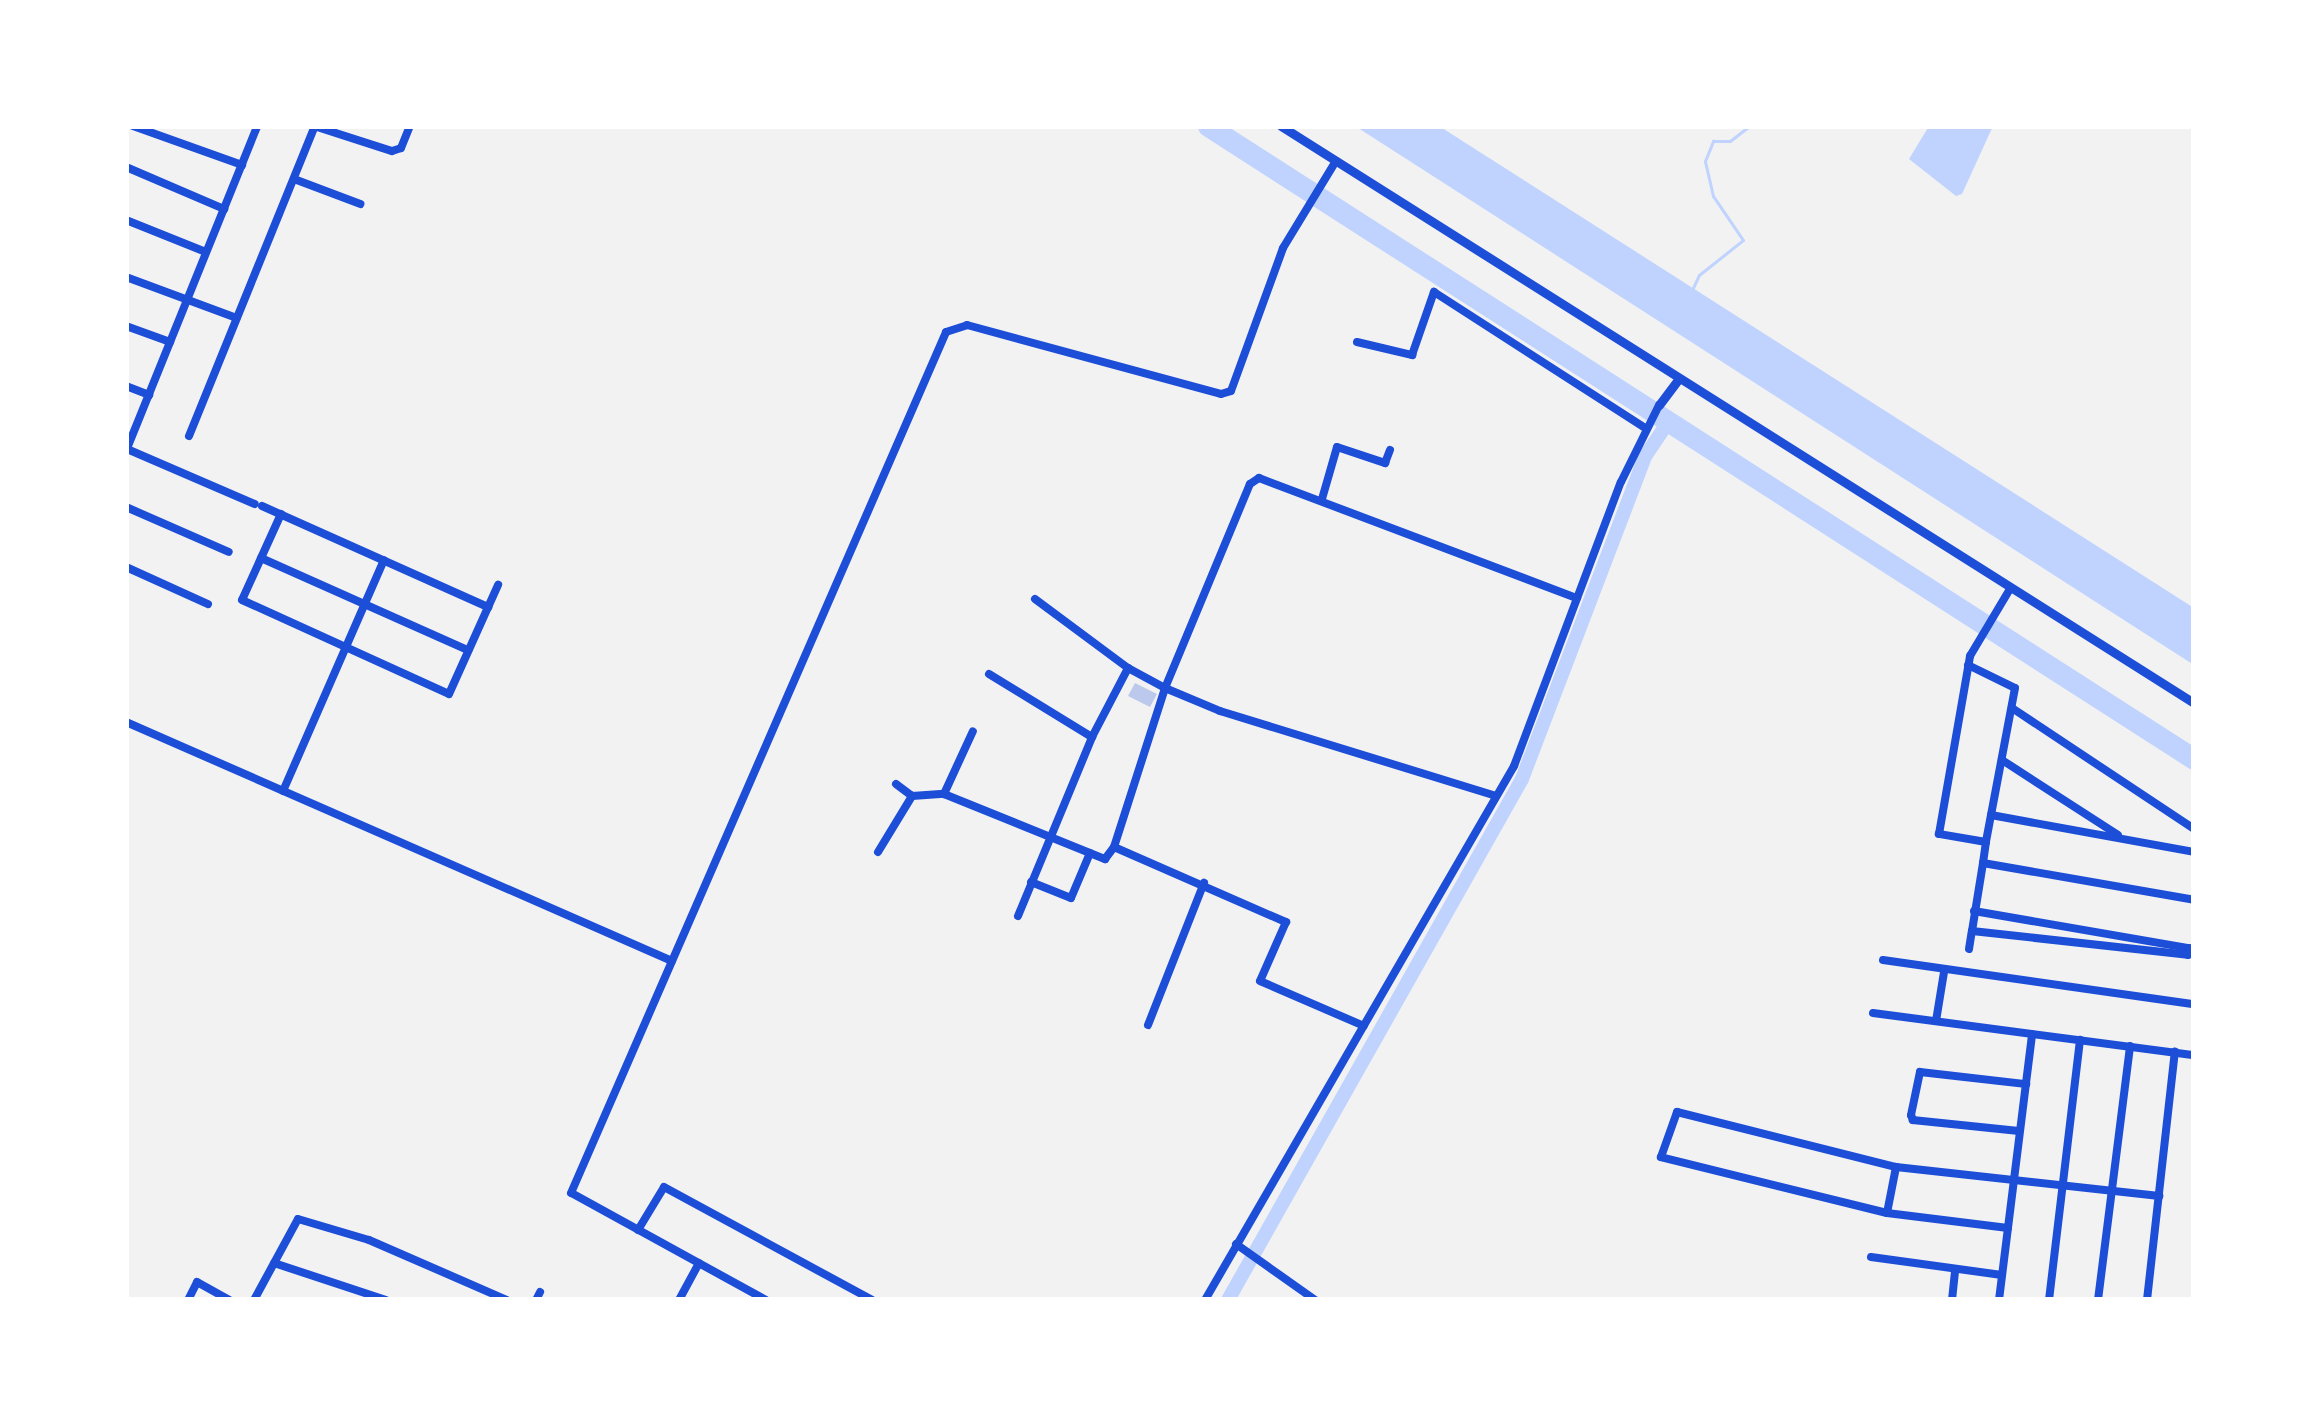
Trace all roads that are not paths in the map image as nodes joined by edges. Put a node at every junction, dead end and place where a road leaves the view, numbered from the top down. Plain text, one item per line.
1 (133, 126) edge
2 (257, 126) edge
3 (314, 126) edge
4 (410, 126) edge
5 (1281, 126) edge
6 (1336, 161) junction
7 (242, 165) junction
8 (126, 167) edge
9 (293, 179) junction
10 (360, 204) dead end
11 (224, 209) junction
12 (126, 220) edge
13 (206, 252) junction
14 (126, 277) edge
15 (188, 298) junction
16 (237, 318) junction
17 (126, 326) edge
18 (170, 342) junction
19 (1357, 342) dead end
20 (1677, 381) junction
21 (126, 386) edge
22 (149, 395) junction
23 (1659, 405) joint
24 (1646, 426) junction
25 (189, 436) dead end
26 (126, 450) edge
27 (1390, 450) dead end
28 (1322, 499) junction
29 (126, 507) edge
30 (281, 514) junction
31 (229, 552) dead end
32 (261, 558) junction
33 (384, 560) junction
34 (126, 567) edge
35 (498, 584) dead end
36 (2010, 589) junction
37 (1577, 598) junction
38 (1035, 599) dead end
39 (208, 604) dead end
40 (365, 604) junction
41 (488, 607) junction
42 (346, 647) junction
43 (469, 650) junction
44 (1968, 665) junction
45 (1128, 668) junction
46 (989, 674) dead end
47 (1165, 688) junction
48 (2194, 704) edge
49 (2012, 708) junction
50 (127, 726) edge
51 (973, 731) dead end
52 (1092, 737) junction
53 (2002, 760) junction
54 (896, 784) dead end
55 (283, 791) junction
56 (944, 794) junction
57 (913, 796) junction
58 (1496, 796) junction
59 (1991, 815) junction
60 (2194, 829) edge
61 (1049, 838) junction
62 (2124, 839) junction
63 (1986, 842) junction
64 (1114, 847) junction
65 (878, 852) dead end
66 (2194, 852) edge
67 (1090, 853) junction
68 (1983, 863) junction
69 (1031, 882) junction
70 (1204, 883) junction
71 (2194, 900) edge
72 (1974, 911) junction
73 (1018, 916) dead end
74 (1972, 931) junction
75 (1970, 949) dead end
76 (2192, 949) edge
77 (1883, 960) dead end
78 (672, 961) junction
79 (1944, 972) junction
80 (2194, 1004) edge
81 (1873, 1012) dead end
82 (1936, 1021) junction
83 (1148, 1025) dead end
84 (1364, 1026) junction
85 (2032, 1034) junction
86 (2080, 1040) junction
87 (2130, 1046) junction
88 (2175, 1052) junction
89 (2194, 1055) edge
90 (2026, 1084) junction
91 (2019, 1131) junction
92 (1896, 1167) junction
93 (2015, 1180) junction
94 (2063, 1184) junction
95 (2110, 1191) junction
96 (2159, 1196) junction
97 (1886, 1213) junction
98 (2008, 1228) junction
99 (638, 1230) junction
100 (1240, 1246) junction
101 (1871, 1257) dead end
102 (274, 1263) junction
103 (699, 1263) junction
104 (1955, 1269) junction
105 (2002, 1275) junction
106 (188, 1300) edge
107 (229, 1300) edge
108 (254, 1300) edge
109 (386, 1300) edge
110 (507, 1300) edge
111 (679, 1300) edge
112 (766, 1300) edge
113 (872, 1300) edge
114 (1205, 1300) edge
115 (1316, 1300) edge
116 (1952, 1300) edge
117 (1999, 1300) edge
118 (2049, 1300) edge
119 (2098, 1300) edge
120 (2147, 1300) edge

1 - 7 street
2 - 7 street
3 - 4 street
3 - 9 street
5 - 6 main road
6 - 20 main road
6 - 78 street
7 - 11 street
8 - 11 street
9 - 10 street
9 - 16 street
11 - 13 street
12 - 13 street
13 - 15 street
14 - 15 street
15 - 16 street
15 - 18 street
16 - 25 street
17 - 18 street
18 - 22 street
19 - 24 street
20 - 23 main road
20 - 36 main road
21 - 22 street
22 - 26 street
23 - 24 street
24 - 37 street
26 - 30 street
27 - 28 street
28 - 37 street
28 - 47 street
29 - 31 street
30 - 32 street
30 - 33 street
32 - 40 street
32 - 42 street
33 - 40 street
33 - 41 street
34 - 39 street
35 - 41 street
36 - 44 street
36 - 48 main road
37 - 58 street
38 - 45 street
40 - 42 street
40 - 43 street
41 - 43 street
42 - 43 street
42 - 55 street
44 - 49 street
44 - 63 street
45 - 47 street
45 - 52 street
46 - 52 street
47 - 58 street
47 - 64 street
49 - 53 street
49 - 60 street
50 - 55 street
51 - 56 street
52 - 61 street
53 - 59 street
53 - 62 street
54 - 57 street
55 - 78 street
56 - 57 street
56 - 61 street
57 - 65 street
58 - 84 street
59 - 62 street
59 - 63 street
61 - 67 street
61 - 69 street
62 - 66 street
63 - 68 street
64 - 67 street
64 - 70 street
67 - 69 street
68 - 71 street
68 - 72 street
69 - 73 street
70 - 83 street
70 - 84 street
72 - 74 street
72 - 76 street
74 - 75 street
74 - 76 street
77 - 79 street
78 - 99 street
79 - 80 street
79 - 82 street
81 - 82 street
82 - 85 street
84 - 100 street
85 - 86 street
85 - 90 street
86 - 87 street
86 - 94 street
87 - 88 street
87 - 95 street
88 - 89 street
88 - 96 street
90 - 91 street
90 - 91 street
91 - 93 street
92 - 93 street
92 - 97 street
92 - 97 street
93 - 94 street
93 - 98 street
94 - 95 street
94 - 118 street
95 - 96 street
95 - 119 street
96 - 120 street
97 - 98 street
98 - 105 street
99 - 103 street
99 - 113 street
100 - 114 street
100 - 115 street
101 - 104 street
102 - 108 street
102 - 109 street
102 - 110 street
103 - 111 street
103 - 112 street
104 - 105 street
104 - 116 street
105 - 117 street
106 - 107 street

